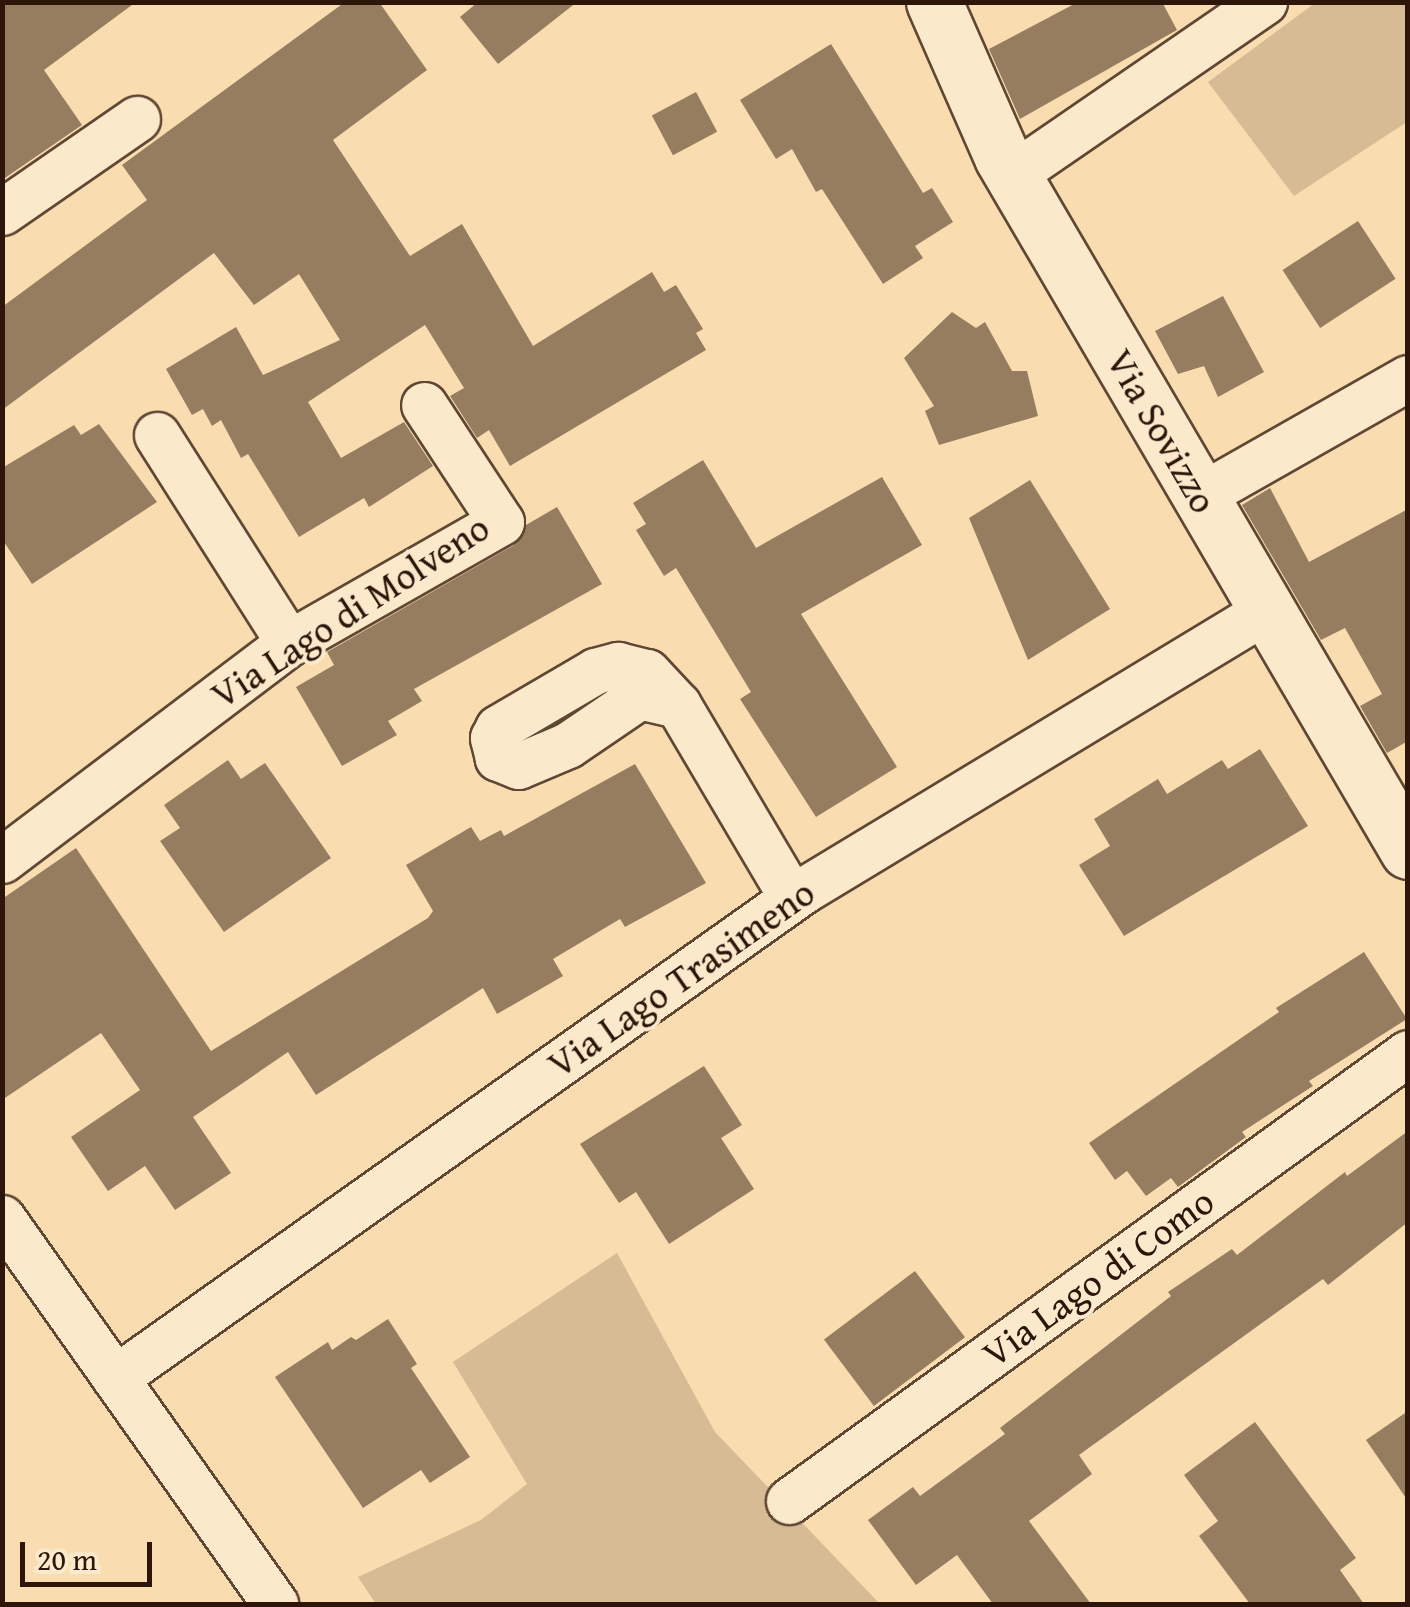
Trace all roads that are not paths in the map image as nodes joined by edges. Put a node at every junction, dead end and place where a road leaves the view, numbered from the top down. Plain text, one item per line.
1 (934, 2) edge
2 (1264, 2) edge
3 (137, 119) dead end
4 (1012, 174) junction
5 (2, 212) edge
6 (1408, 378) edge
7 (424, 406) dead end
8 (157, 435) dead end
9 (1200, 496) junction
10 (1267, 610) junction
11 (289, 643) junction
12 (678, 705) dead end
13 (1408, 851) edge
14 (2, 860) edge
15 (792, 898) junction
16 (1408, 1053) edge
17 (2, 1218) edge
18 (116, 1378) junction
19 (790, 1501) dead end
20 (275, 1604) edge

1 - 4 street, Via Sovizzo
2 - 4 street
3 - 5 street
4 - 9 street, Via Sovizzo
6 - 9 street
7 - 11 street, Via Lago di Molveno
8 - 11 street
9 - 10 street, Via Sovizzo
10 - 13 street, Via Sovizzo
10 - 15 street, Via Lago Trasimeno
11 - 14 street, Via Lago di Molveno
12 - 15 street
15 - 18 street, Via Lago Trasimeno
16 - 19 street, Via Lago di Como
17 - 18 street
18 - 20 street

